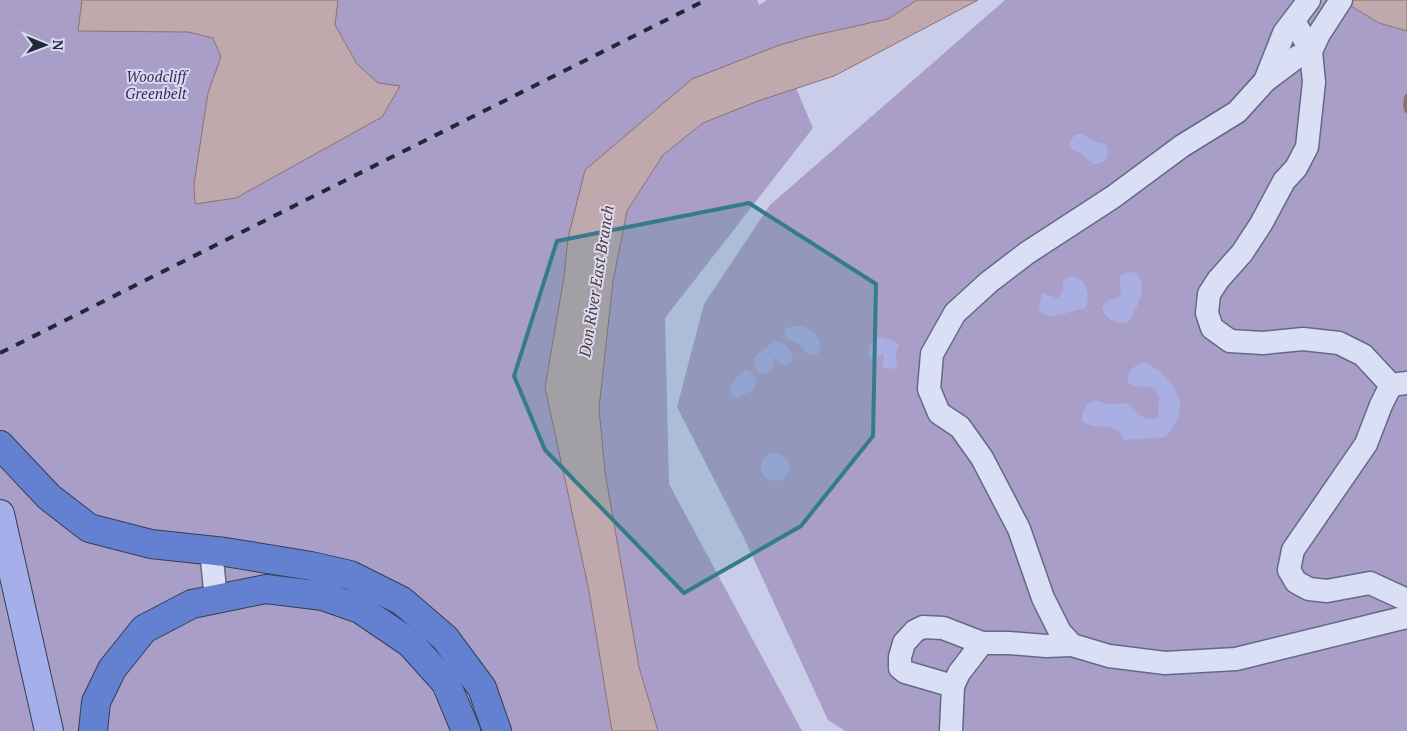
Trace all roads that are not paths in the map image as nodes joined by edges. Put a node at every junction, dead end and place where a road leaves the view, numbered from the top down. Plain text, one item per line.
1 (1341, 0) edge
2 (1301, 11) edge
3 (1311, 51) junction
4 (1266, 81) junction
5 (1399, 384) edge
6 (0, 445) edge
7 (0, 514) edge
8 (211, 550) junction
9 (216, 599) junction
10 (1407, 600) edge
11 (1407, 616) edge
12 (982, 643) junction
13 (1072, 645) junction
14 (953, 686) junction
15 (49, 731) edge
16 (93, 731) edge
17 (466, 731) edge
18 (497, 731) edge
19 (951, 731) edge

1 - 3 lane
2 - 3 lane
2 - 4 lane
3 - 4 lane
3 - 5 lane
4 - 13 lane
5 - 10 lane
6 - 8 highway
7 - 15 main road
8 - 9 lane
8 - 18 highway
9 - 16 highway
9 - 17 highway
11 - 13 lane
12 - 13 lane
12 - 14 lane
12 - 14 lane
14 - 19 lane

